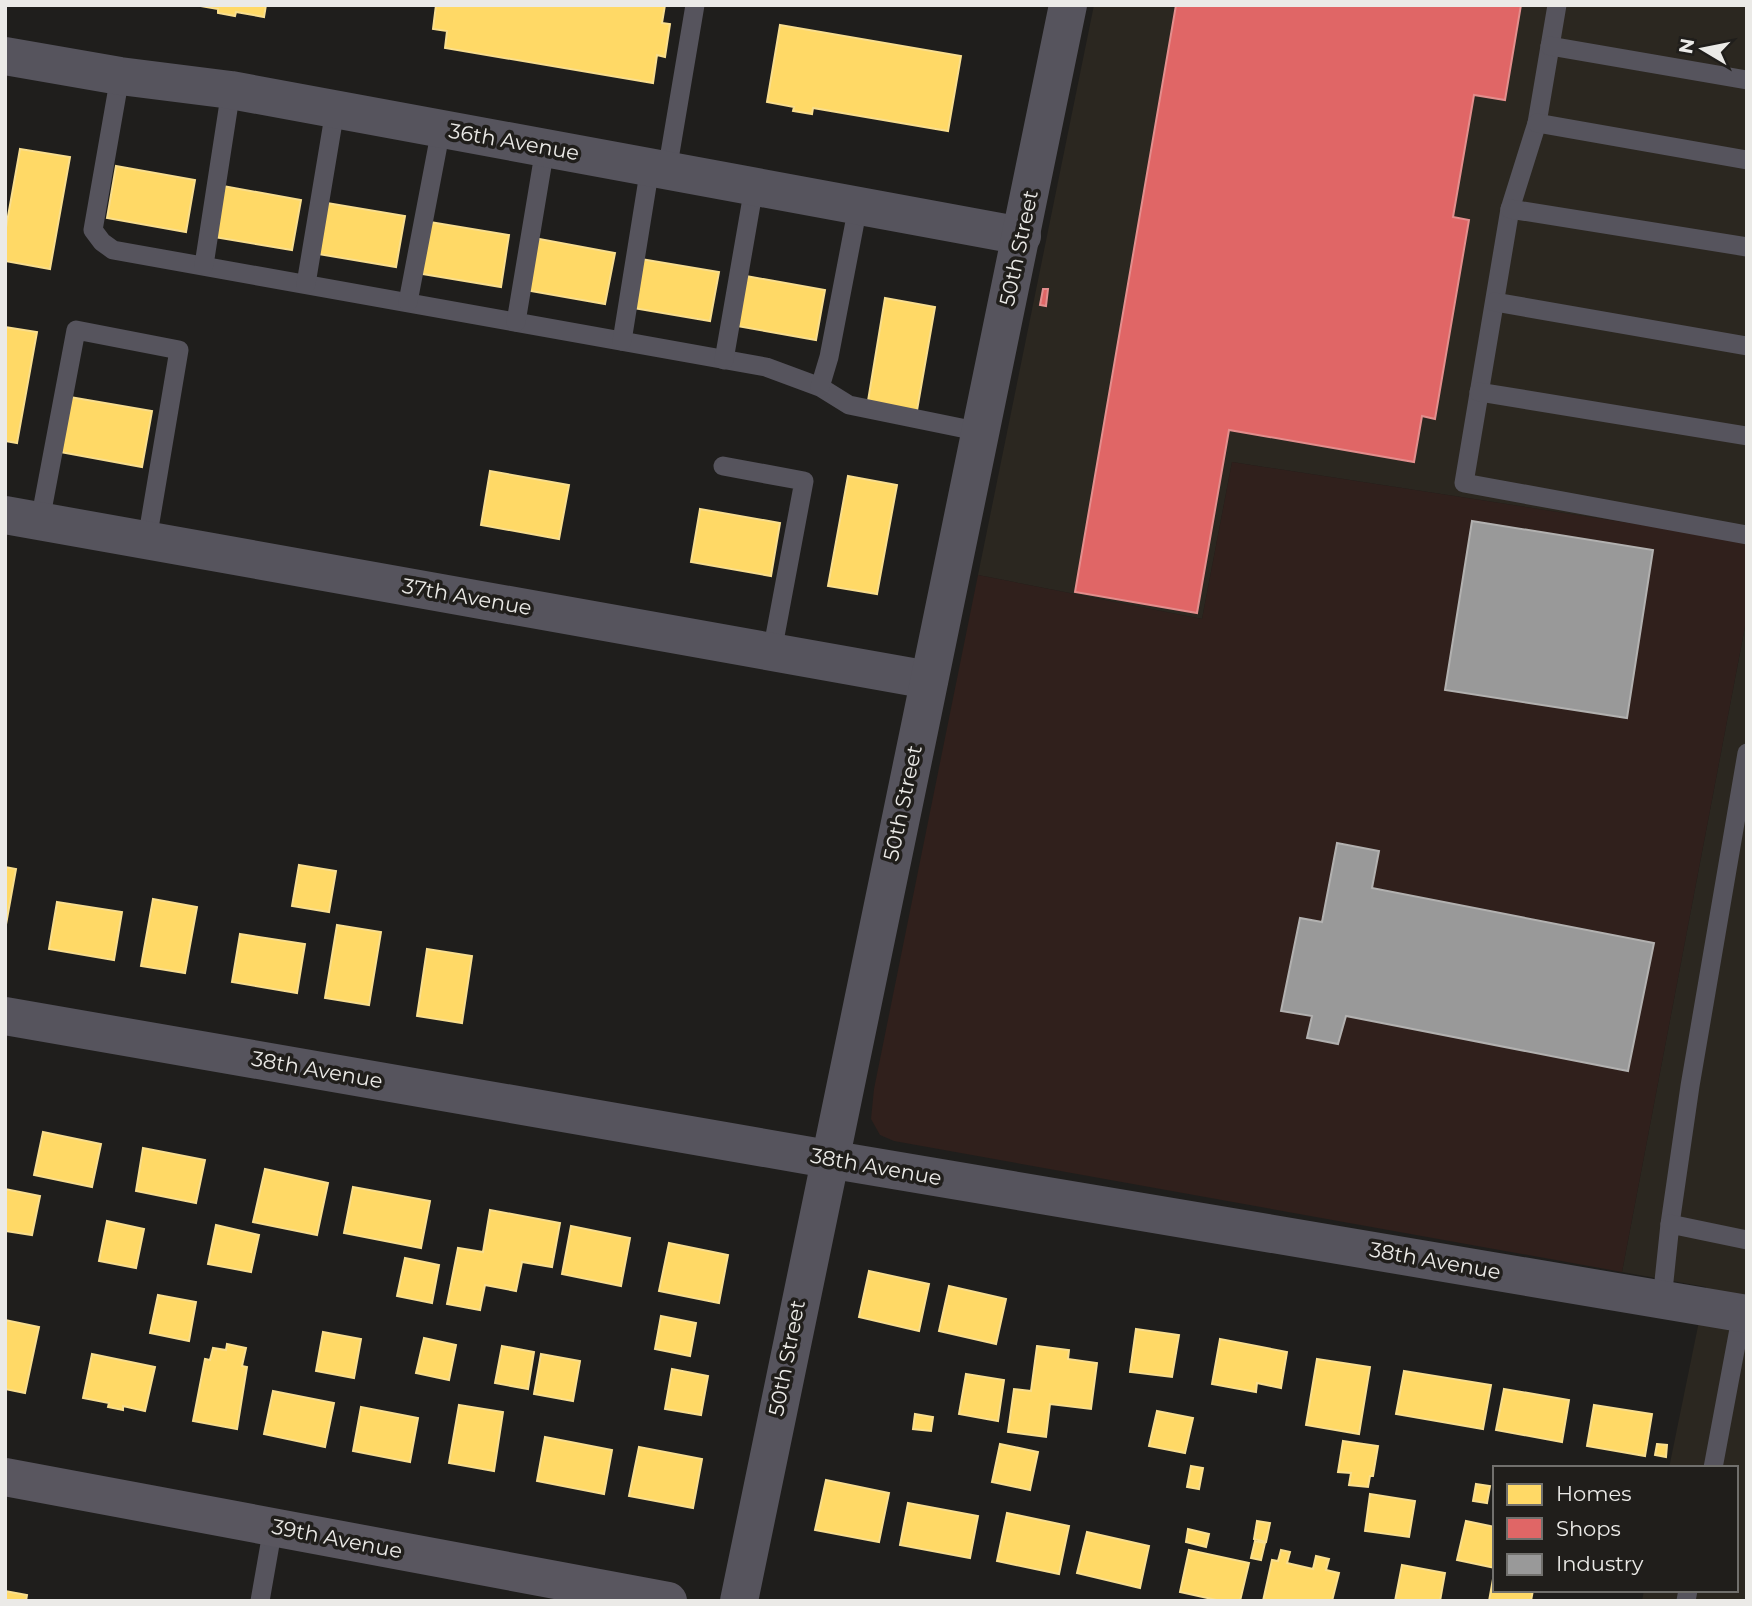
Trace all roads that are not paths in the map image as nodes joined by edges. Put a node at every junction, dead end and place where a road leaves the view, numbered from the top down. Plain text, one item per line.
1 (695, 5) edge
2 (1068, 5) edge
3 (1558, 5) edge
4 (1550, 46) junction
5 (5, 56) edge
6 (120, 76) junction
7 (1747, 80) edge
8 (231, 90) junction
9 (335, 110) junction
10 (1537, 123) junction
11 (440, 129) junction
12 (545, 148) junction
13 (1747, 160) edge
14 (658, 169) junction
15 (754, 187) junction
16 (858, 206) junction
17 (1510, 209) junction
18 (1022, 236) junction
19 (1747, 247) edge
20 (204, 265) junction
21 (306, 284) junction
22 (408, 302) junction
23 (1495, 302) junction
24 (516, 322) junction
25 (622, 341) junction
26 (1747, 346) edge
27 (724, 360) junction
28 (820, 387) junction
29 (1479, 392) junction
30 (981, 432) junction
31 (1747, 436) edge
32 (723, 466) dead end
33 (23, 518) edge
34 (1747, 535) edge
35 (147, 540) junction
36 (772, 652) junction
37 (929, 680) junction
38 (1747, 753) edge
39 (5, 1016) edge
40 (828, 1159) junction
41 (1670, 1224) junction
42 (1747, 1240) edge
43 (1662, 1300) junction
44 (1745, 1314) edge
45 (1738, 1391) edge
46 (1714, 1466) edge
47 (5, 1477) edge
48 (273, 1527) junction
49 (260, 1601) edge
50 (668, 1601) edge
51 (739, 1601) edge

1 - 14 lane
2 - 18 street, 50th Street
3 - 4 lane
4 - 7 lane
4 - 10 lane
5 - 6 street, 36th Avenue
6 - 8 street, 36th Avenue
6 - 20 lane
8 - 9 street, 36th Avenue
8 - 20 lane
9 - 11 street, 36th Avenue
9 - 21 lane
10 - 13 lane
10 - 17 lane
11 - 12 street, 36th Avenue
11 - 22 lane
12 - 14 street, 36th Avenue
12 - 24 lane
14 - 15 street, 36th Avenue
14 - 25 lane
15 - 16 street, 36th Avenue
15 - 27 lane
16 - 18 street, 36th Avenue
16 - 28 lane
17 - 19 lane
17 - 23 lane
18 - 30 street, 50th Street
20 - 21 lane
21 - 22 lane
22 - 24 lane
23 - 26 lane
23 - 29 lane
24 - 25 lane
25 - 27 lane
27 - 28 lane
28 - 30 lane
29 - 31 lane
29 - 34 lane
30 - 37 street, 50th Street
32 - 36 lane
33 - 35 street, 37th Avenue
33 - 35 lane
35 - 36 street, 37th Avenue
36 - 37 street, 37th Avenue
37 - 40 street, 50th Street
38 - 41 lane
39 - 40 street, 38th Avenue
40 - 43 street, 38th Avenue
40 - 51 street, 50th Street
41 - 42 lane
41 - 43 lane
43 - 44 street, 38th Avenue
44 - 45 lane
45 - 46 lane
47 - 48 main road, 39th Avenue
48 - 49 lane
48 - 50 main road, 39th Avenue

